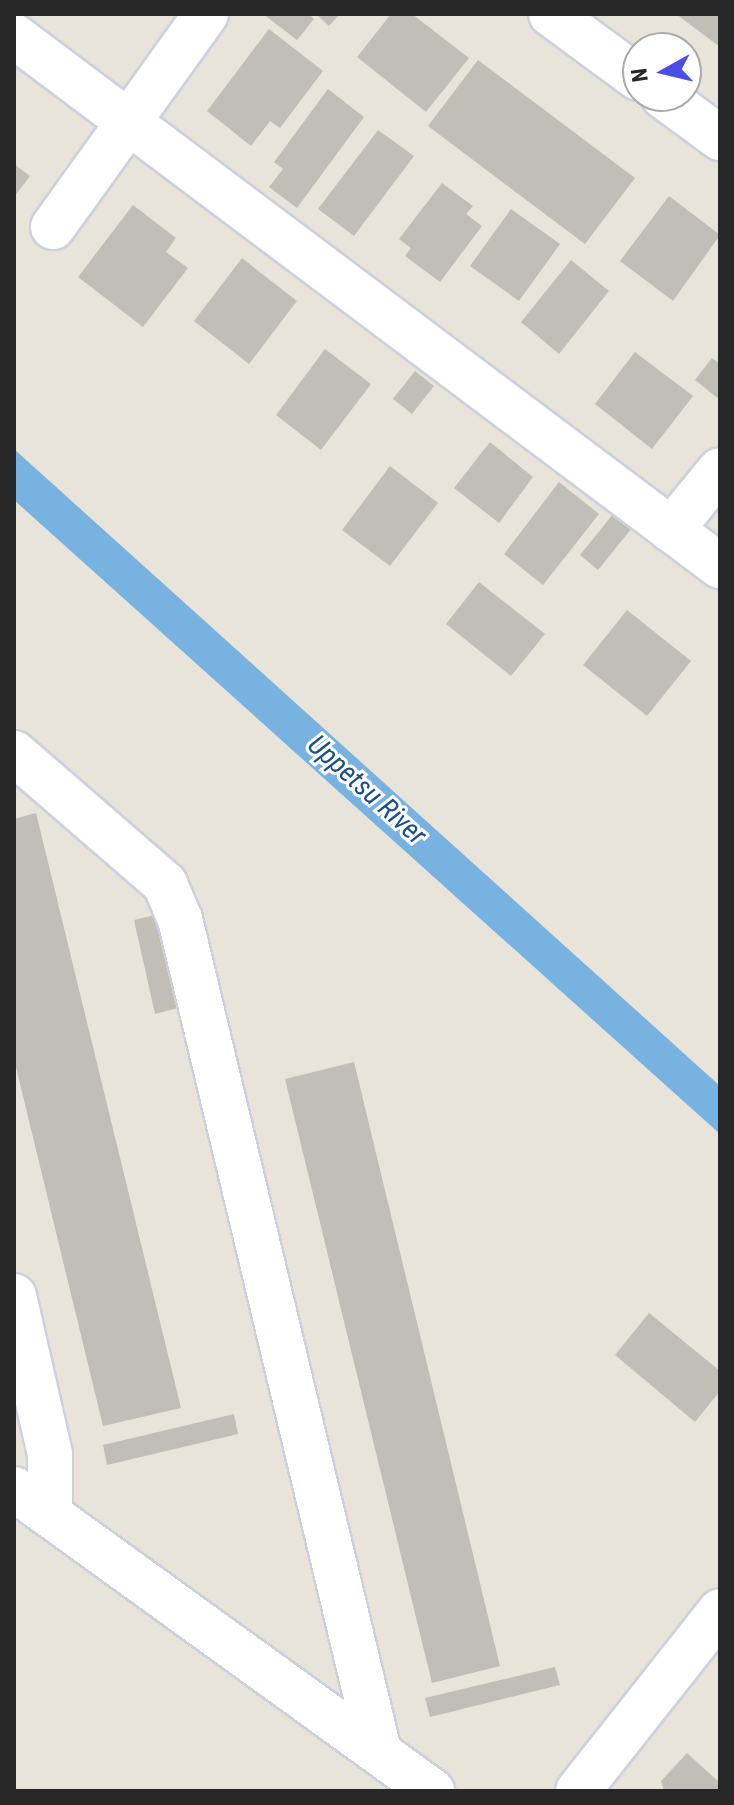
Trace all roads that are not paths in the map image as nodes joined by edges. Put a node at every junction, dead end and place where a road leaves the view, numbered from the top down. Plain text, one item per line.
1 (206, 14) edge
2 (551, 14) edge
3 (14, 36) edge
4 (622, 66) edge
5 (685, 112) edge
6 (127, 120) junction
7 (720, 138) edge
8 (53, 227) dead end
9 (720, 470) edge
10 (671, 530) junction
11 (720, 566) edge
12 (14, 753) edge
13 (14, 1296) edge
14 (14, 1489) edge
15 (50, 1514) junction
16 (720, 1611) edge
17 (378, 1747) junction
18 (432, 1791) edge
19 (578, 1791) edge

1 - 6 street
2 - 4 street
3 - 6 street
5 - 7 street
6 - 8 street
6 - 10 street
9 - 10 street
10 - 11 street
12 - 17 street
13 - 15 street
14 - 15 street
15 - 17 street
16 - 19 street
17 - 18 street

